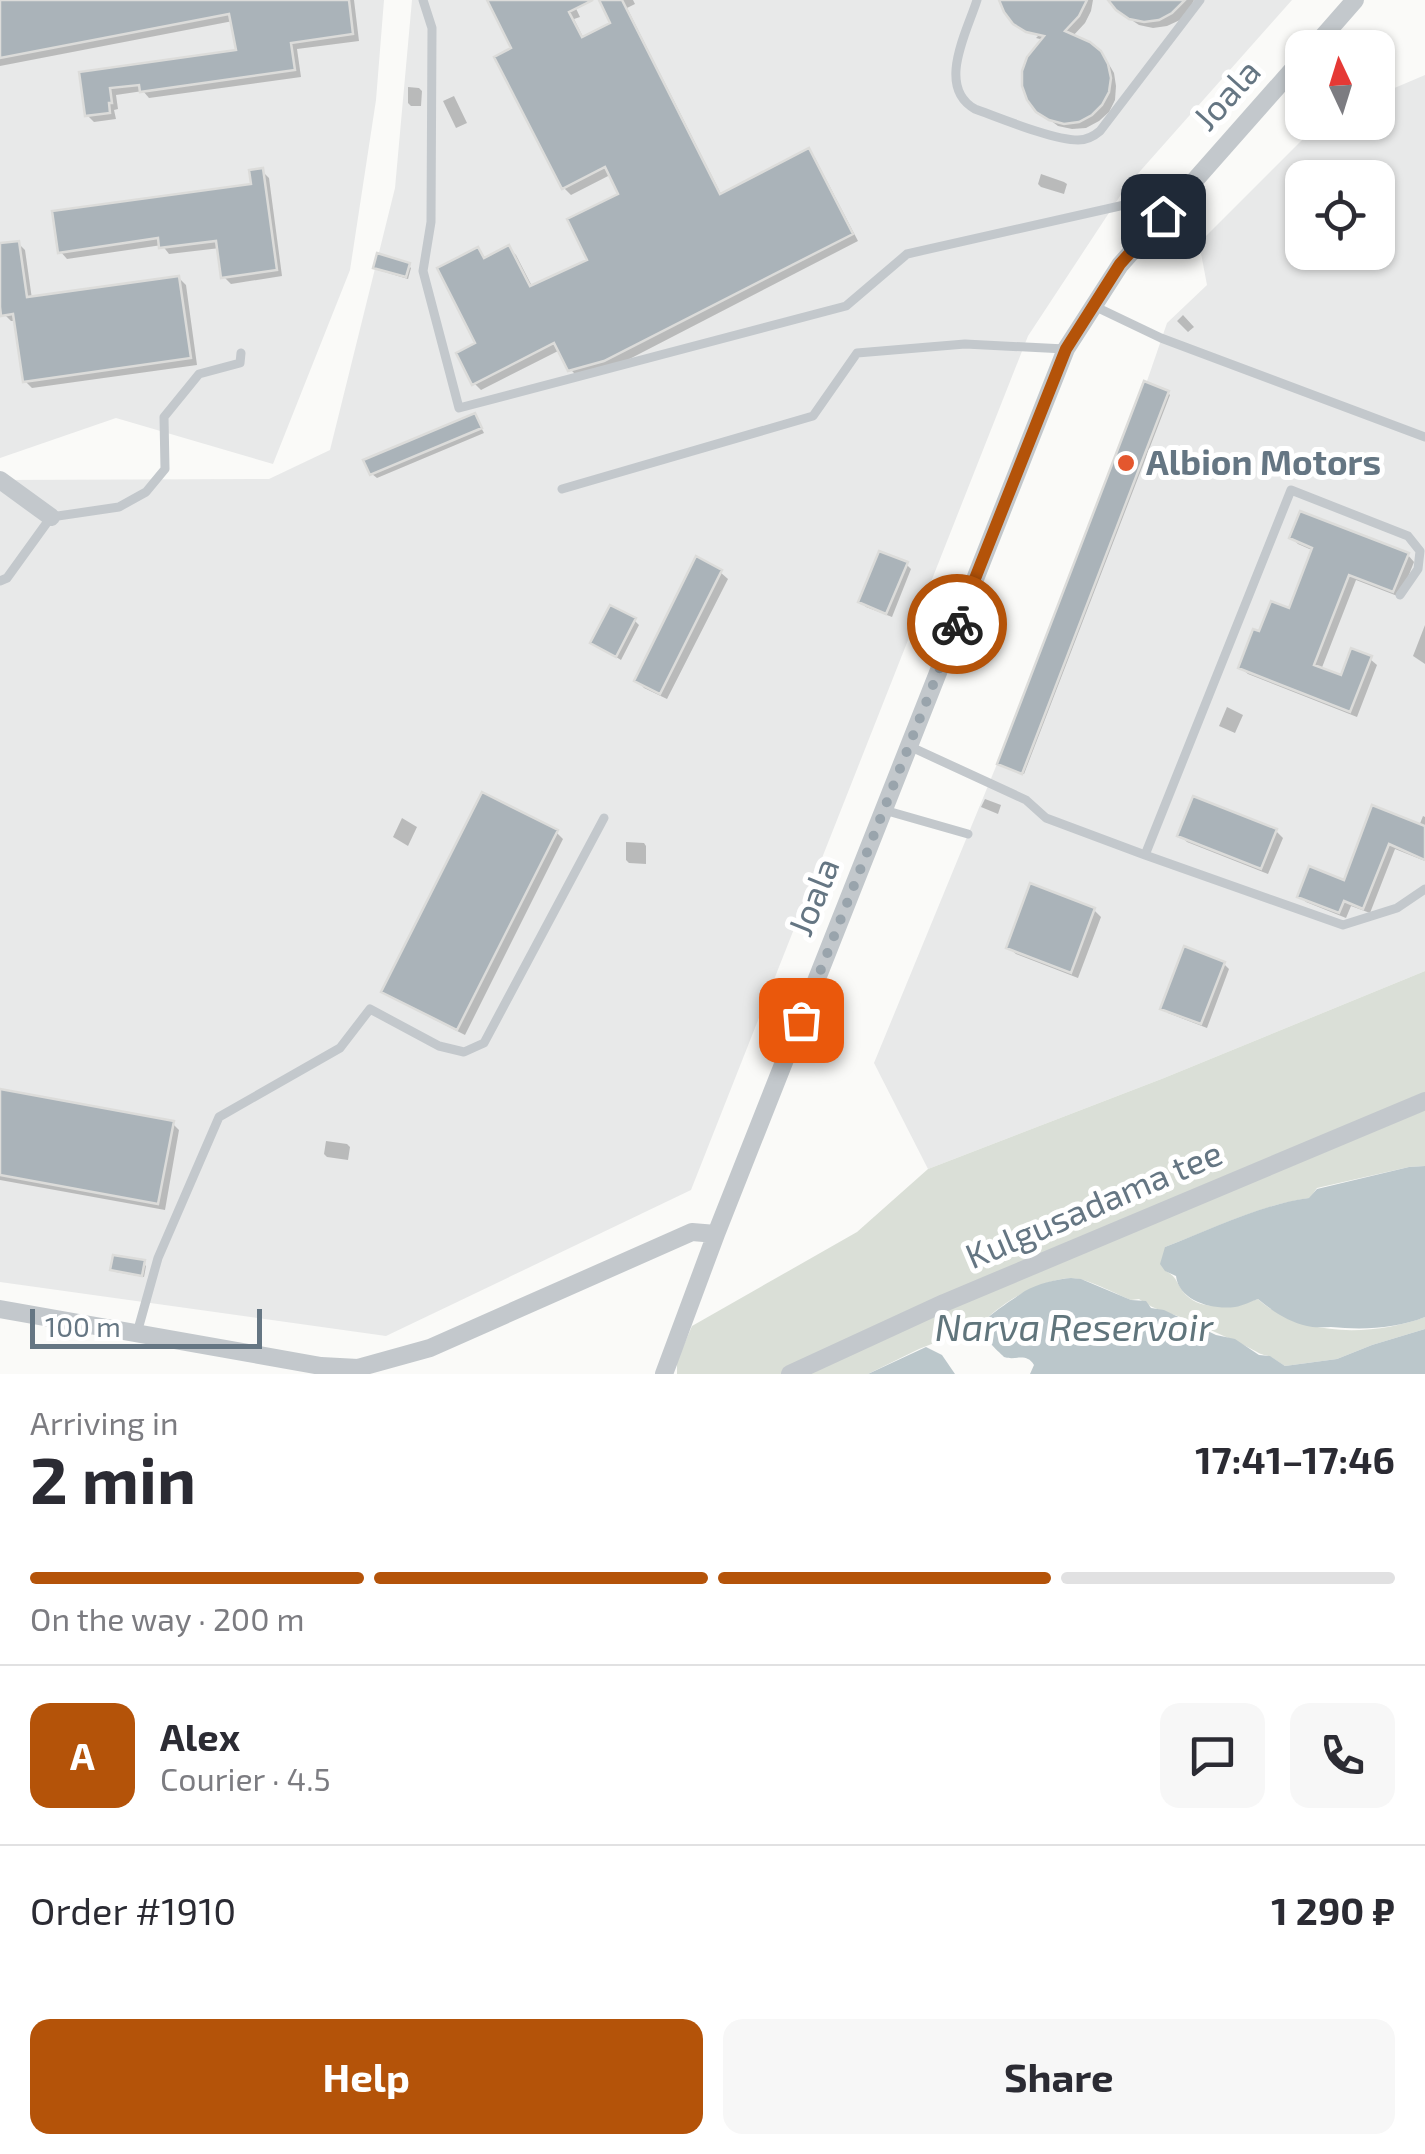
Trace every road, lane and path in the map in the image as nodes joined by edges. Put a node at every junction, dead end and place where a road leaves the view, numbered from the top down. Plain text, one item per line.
1 (423, 0) edge
2 (977, 0) edge
3 (1200, 0) edge
4 (1356, 0) edge
5 (1329, 30) edge
6 (1285, 78) edge
7 (1184, 192) junction
8 (1094, 306) junction
9 (1066, 349) junction
10 (240, 352) dead end
11 (1425, 437) edge
12 (0, 480) edge
13 (562, 489) dead end
14 (52, 517) junction
15 (0, 581) edge
16 (1400, 595) dead end
17 (909, 746) junction
18 (884, 810) junction
19 (604, 818) dead end
20 (968, 834) dead end
21 (1145, 855) junction
22 (1425, 889) edge
23 (1425, 1102) edge
24 (716, 1234) junction
25 (0, 1309) edge
26 (137, 1333) junction
27 (664, 1374) edge
28 (790, 1374) edge

1 - 7 lane
2 - 3 lane
4 - 5 street
6 - 7 street, Joala
7 - 8 street, Joala
8 - 9 street, Joala
8 - 11 lane
9 - 13 lane
9 - 17 street, Joala
10 - 14 lane
12 - 14 street
14 - 15 lane
16 - 21 lane
17 - 18 street, Joala
17 - 21 lane
18 - 20 lane
18 - 24 street, Joala
19 - 26 lane
21 - 22 lane
23 - 28 street, Kulgusadama tee
24 - 26 street
24 - 27 street, Joala
25 - 26 street

